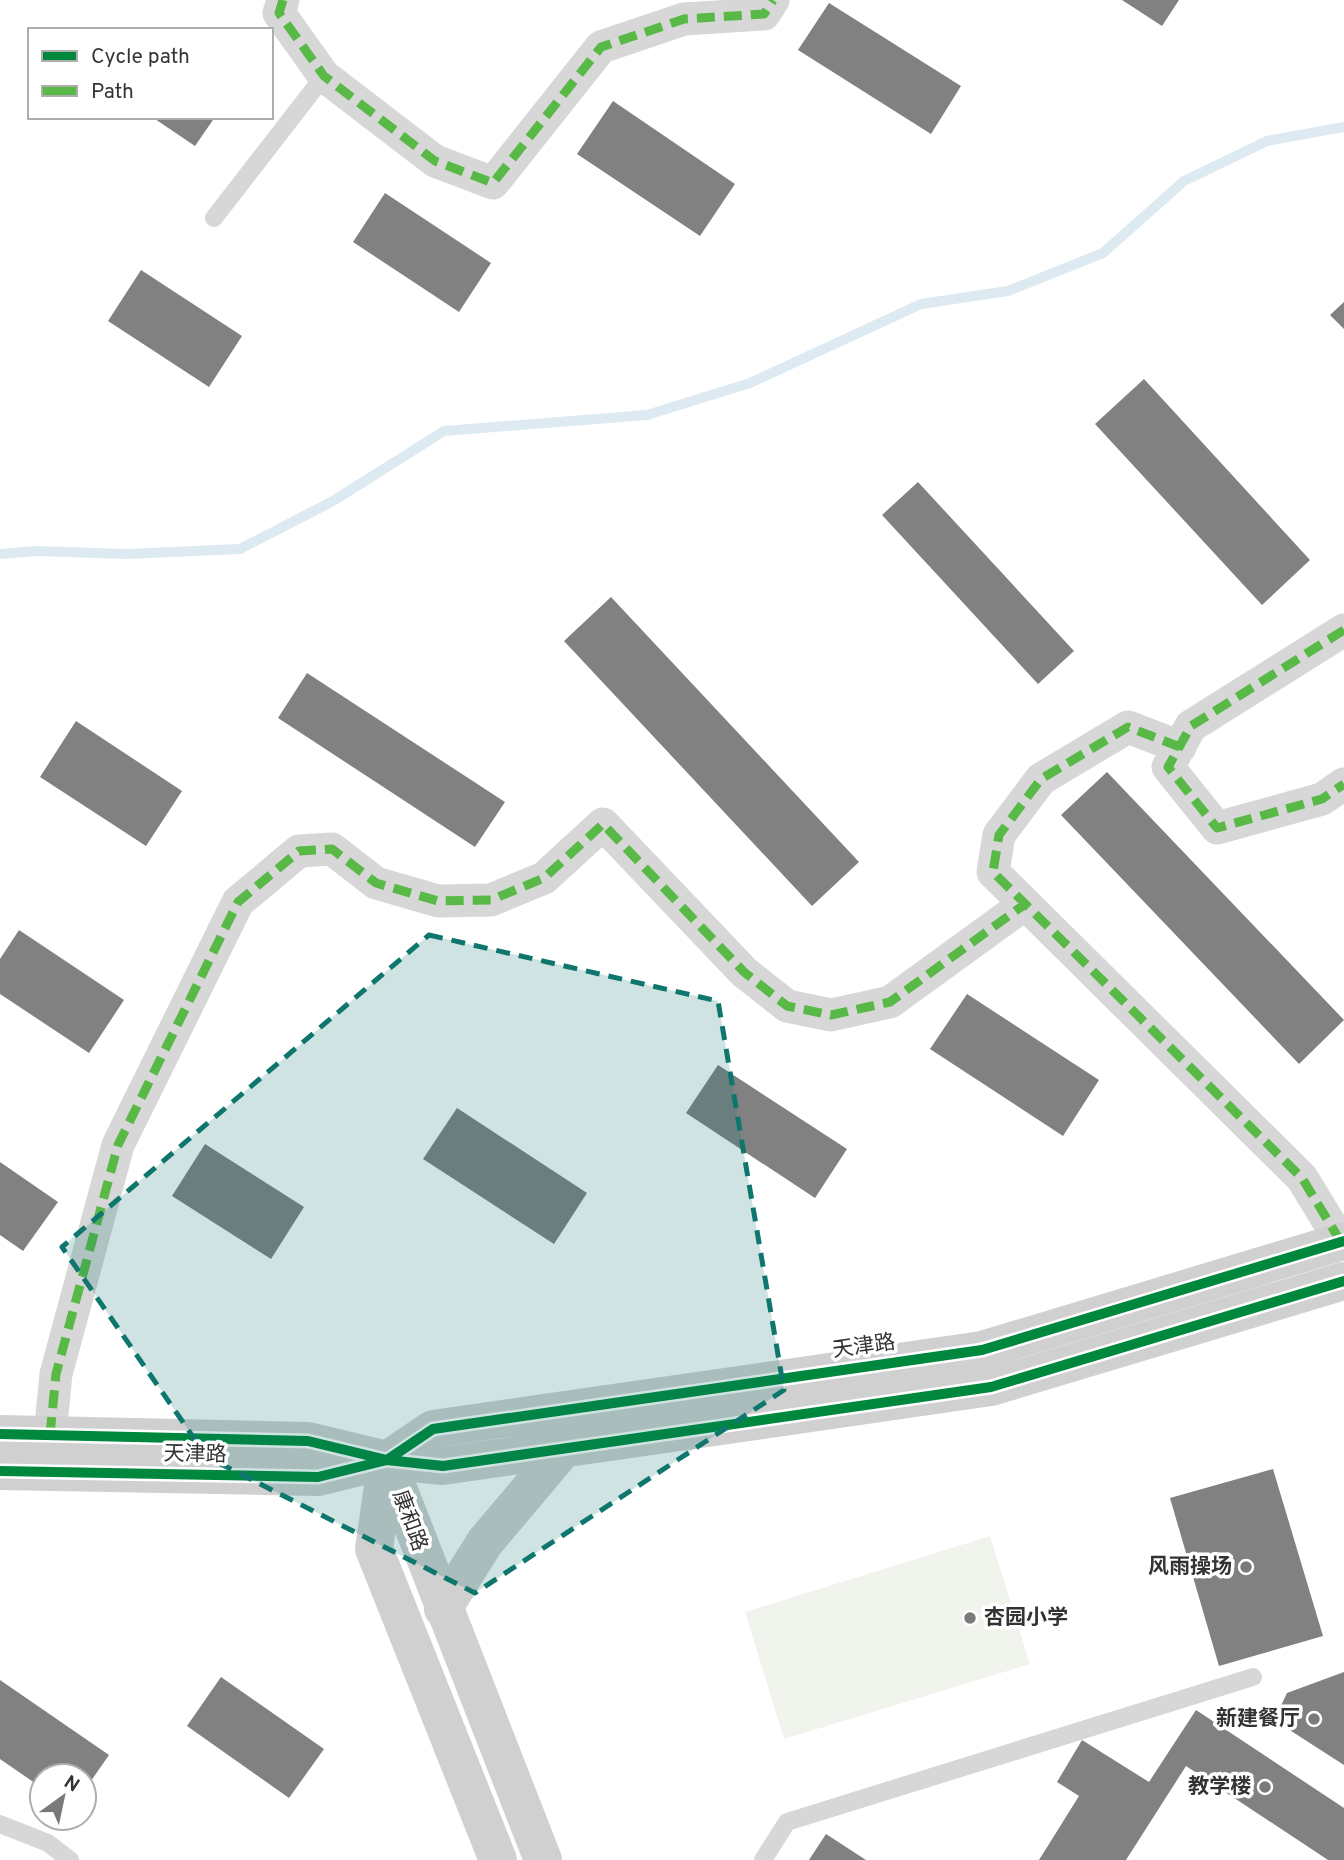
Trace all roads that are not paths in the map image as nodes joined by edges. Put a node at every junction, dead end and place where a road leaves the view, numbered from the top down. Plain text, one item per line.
1 (283, 0) edge
2 (773, 0) edge
3 (324, 76) junction
4 (214, 218) dead end
5 (1344, 630) edge
6 (1180, 747) junction
7 (1344, 784) edge
8 (1026, 904) junction
9 (1342, 1241) edge
10 (1344, 1281) edge
11 (0, 1434) edge
12 (50, 1435) junction
13 (566, 1446) junction
14 (387, 1460) junction
15 (0, 1471) edge
16 (443, 1609) junction
17 (1253, 1677) dead end
18 (0, 1825) edge
19 (70, 1860) edge
20 (498, 1860) edge
21 (543, 1860) edge
22 (763, 1860) edge

1 - 3 street
2 - 3 street
3 - 4 lane
5 - 6 street
6 - 7 street
6 - 8 street
8 - 9 street
8 - 12 street
9 - 14 main road, 天津路
10 - 13 main road, 天津路
11 - 12 main road, 天津路
12 - 14 main road, 天津路
13 - 14 main road, 天津路
13 - 16 main road
14 - 15 main road, 天津路
14 - 16 main road, 康和路
14 - 20 main road, 康和路
16 - 21 main road, 康和路
17 - 22 lane
18 - 19 lane

